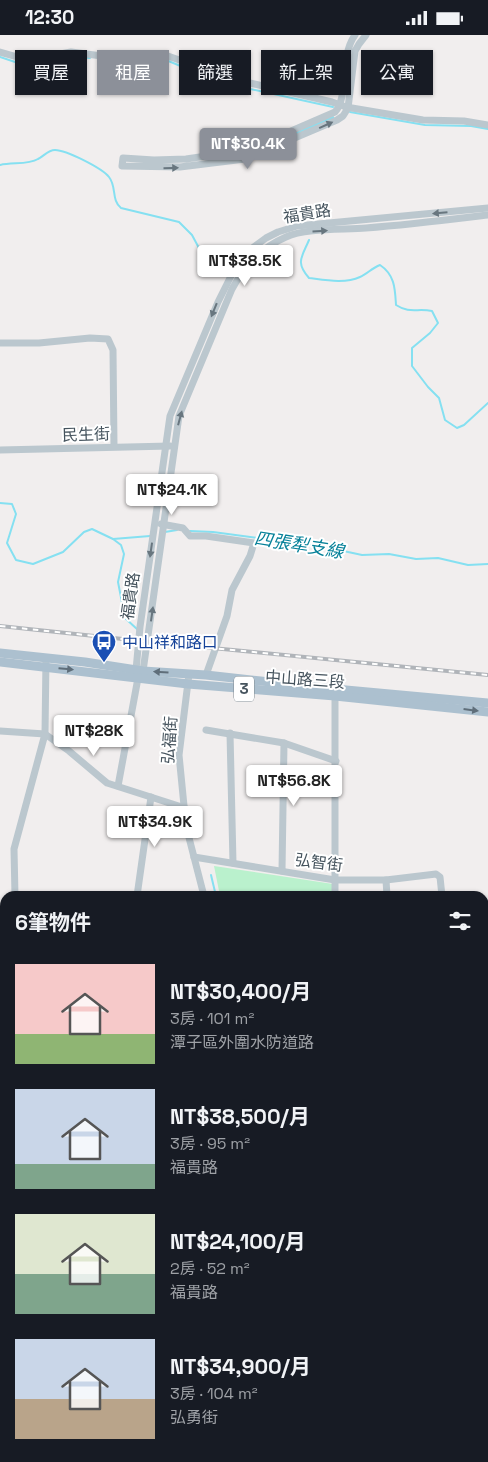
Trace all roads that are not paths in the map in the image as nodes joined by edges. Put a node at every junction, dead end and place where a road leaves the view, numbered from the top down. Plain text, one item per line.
1 (355, 35) edge
2 (366, 35) edge
3 (348, 45) junction
4 (356, 48) junction
5 (0, 52) edge
6 (340, 105) junction
7 (348, 107) junction
8 (488, 125) edge
9 (232, 157) junction
10 (488, 208) edge
11 (488, 215) edge
12 (0, 343) edge
13 (166, 446) junction
14 (174, 446) junction
15 (114, 447) junction
16 (0, 450) edge
17 (155, 520) junction
18 (164, 526) junction
19 (0, 653) edge
20 (46, 658) junction
21 (0, 662) edge
22 (45, 668) junction
23 (139, 673) junction
24 (189, 674) junction
25 (206, 675) junction
26 (188, 684) junction
27 (335, 693) junction
28 (488, 703) edge
29 (488, 712) edge
30 (206, 730) dead end
31 (0, 731) edge
32 (230, 733) junction
33 (45, 734) junction
34 (284, 743) junction
35 (336, 761) junction
36 (118, 786) junction
37 (151, 797) junction
38 (185, 808) junction
39 (194, 857) junction
40 (233, 863) junction
41 (282, 871) junction
42 (386, 879) junction
43 (335, 880) junction
44 (15, 891) edge
45 (140, 891) edge
46 (203, 891) edge
47 (336, 891) edge
48 (387, 891) edge
49 (441, 891) edge

1 - 3 street
2 - 4 street
3 - 4 street
3 - 6 street
4 - 7 street
5 - 6 street
6 - 7 street
6 - 9 street
7 - 8 street
9 -> 7 street
9 -> 9 street
10 -> 13 street, 福貴路
14 -> 11 street, 福貴路
12 - 15 street
13 - 14 street, 民生街
13 - 15 street, 民生街
13 - 17 street, 福貴路
14 - 18 street, 福貴路
15 - 16 street, 民生街
17 - 18 street
17 -> 23 street, 福貴路
23 -> 18 street, 福貴路
18 - 25 street
19 - 20 main road, 中山路三段 / 3
20 - 22 street
20 - 23 main road, 中山路三段 / 3
21 - 22 main road, 中山路三段 / 3
22 -> 23 main road, 中山路三段 / 3
22 - 33 street
24 -> 23 main road, 中山路三段 / 3
23 - 26 main road, 中山路三段 / 3
23 - 36 street
24 - 25 main road, 中山路三段 / 3
24 - 26 street, 弘福街
25 - 27 main road, 中山路三段 / 3
26 - 27 main road, 中山路三段 / 3
26 - 38 street, 弘福街
27 - 28 main road, 中山路三段 / 3
27 -> 29 main road, 中山路三段 / 3
27 - 35 street
30 - 32 street
31 - 33 street
32 - 34 street
32 - 40 street
33 - 36 street
33 - 44 street
34 - 35 street
34 - 41 street
35 - 43 street
36 - 37 street
37 - 38 street
37 - 45 street
38 - 39 street, 弘福街
39 - 40 street, 弘智街
39 - 46 street, 弘福街
40 - 41 street, 弘智街
41 - 43 street, 弘智街
42 - 43 street, 弘智街
42 - 48 street
42 - 49 street, 弘智街
43 - 47 street

